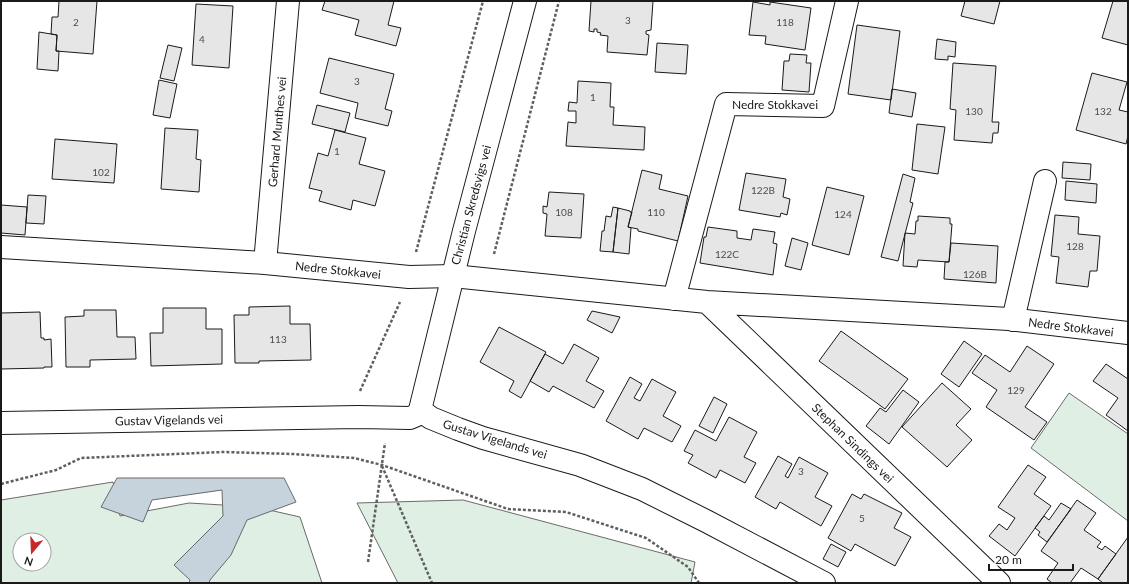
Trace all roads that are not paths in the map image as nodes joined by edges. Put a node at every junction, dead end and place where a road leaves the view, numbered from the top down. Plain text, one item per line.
1 (288, 1) edge
2 (525, 1) edge
3 (847, 1) edge
4 (1045, 181) dead end
5 (1, 247) edge
6 (265, 263) junction
7 (453, 276) junction
8 (674, 299) junction
9 (707, 302) junction
10 (1013, 320) junction
11 (1128, 333) edge
12 (420, 410) junction
13 (1, 422) edge
14 (824, 583) edge
15 (999, 583) edge

1 - 6 street, Gerhard Munthes vei
2 - 7 street, Christian Skredsvigs vei
3 - 8 street, Nedre Stokkavei
4 - 10 street, Nedre Stokkavei
5 - 6 street, Nedre Stokkavei
6 - 7 street, Nedre Stokkavei
7 - 8 street, Nedre Stokkavei
7 - 12 street, Christian Skredsvigs vei
8 - 9 street, Nedre Stokkavei
9 - 10 street, Nedre Stokkavei
9 - 15 street, Stephan Sindings vei
10 - 11 street, Nedre Stokkavei
12 - 13 street, Gustav Vigelands vei
12 - 14 street, Gustav Vigelands vei

